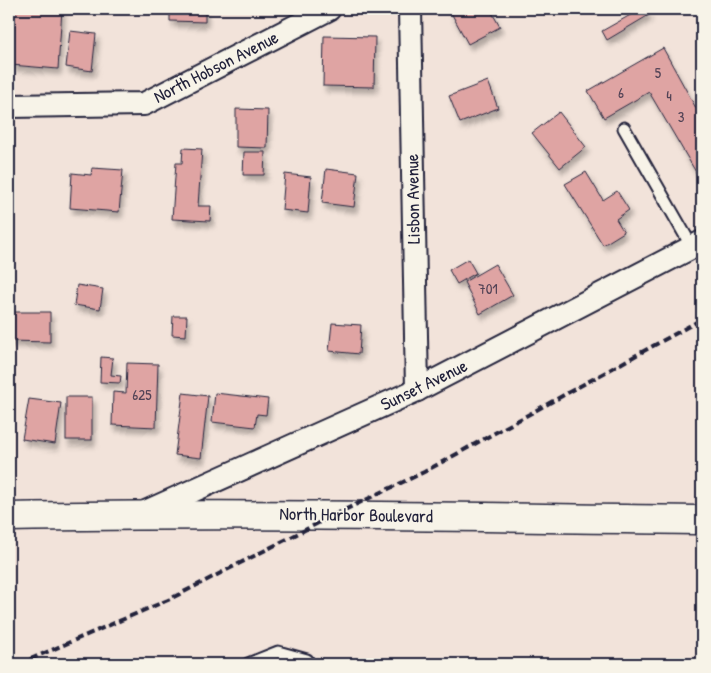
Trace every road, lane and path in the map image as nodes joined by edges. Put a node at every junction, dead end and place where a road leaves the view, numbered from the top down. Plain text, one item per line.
1 (329, 9) edge
2 (410, 9) edge
3 (9, 106) edge
4 (624, 128) dead end
5 (697, 245) edge
6 (417, 390) junction
7 (140, 514) junction
8 (9, 517) edge
9 (702, 520) edge
10 (248, 664) edge
11 (308, 664) edge

1 - 3 street, North Hobson Avenue
2 - 6 street, Lisbon Avenue
4 - 5 lane
5 - 6 street, Sunset Avenue
6 - 7 street, Sunset Avenue
7 - 8 main road, North Harbor Boulevard
7 - 9 main road, North Harbor Boulevard
10 - 11 lane

